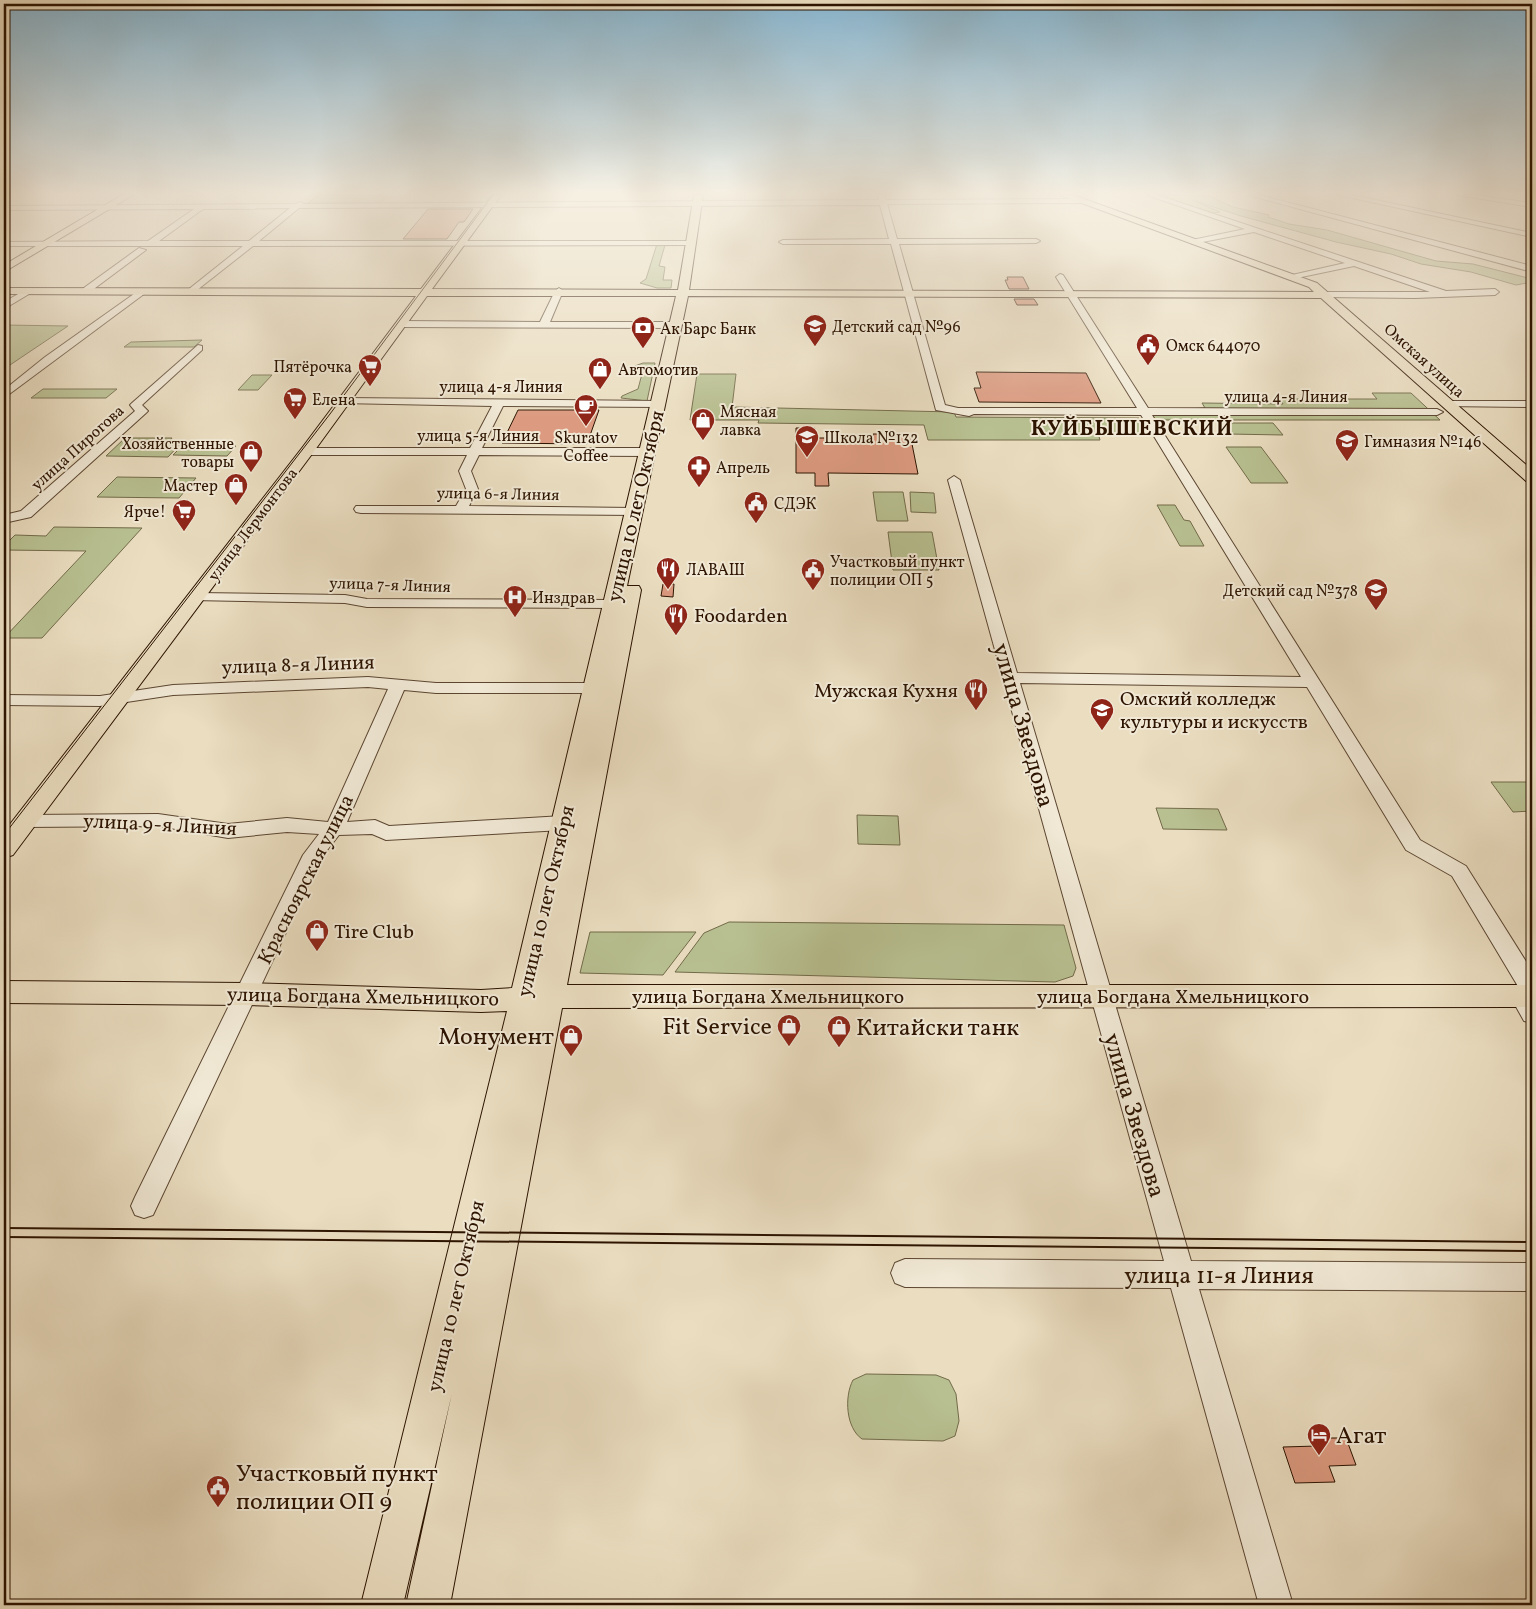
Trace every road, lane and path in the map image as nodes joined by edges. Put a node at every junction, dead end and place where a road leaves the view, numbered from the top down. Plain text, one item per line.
1 (114, 270) edge
2 (219, 270) edge
3 (442, 270) edge
4 (696, 270) edge
5 (696, 270) edge
6 (902, 270) edge
7 (1276, 270) edge
8 (1326, 270) edge
9 (1377, 270) edge
10 (1060, 277) dead end
11 (1296, 277) junction
12 (694, 283) junction
13 (4, 291) edge
14 (144, 291) junction
15 (192, 291) junction
16 (426, 291) junction
17 (560, 291) junction
18 (30, 292) junction
19 (84, 292) junction
20 (1495, 292) dead end
21 (909, 293) junction
22 (1070, 294) junction
23 (1446, 294) junction
24 (1327, 295) junction
25 (4, 306) edge
26 (400, 324) junction
27 (544, 324) junction
28 (677, 325) junction
29 (198, 348) dead end
30 (4, 395) edge
31 (344, 401) junction
32 (499, 402) junction
33 (659, 404) junction
34 (1532, 404) edge
35 (1442, 408) junction
36 (1140, 412) junction
37 (307, 451) junction
38 (476, 451) junction
39 (648, 452) junction
40 (1532, 478) edge
41 (954, 480) dead end
42 (361, 509) dead end
43 (460, 510) junction
44 (634, 512) junction
45 (4, 519) edge
46 (197, 597) junction
47 (613, 604) junction
48 (1011, 678) junction
49 (1312, 682) junction
50 (398, 685) junction
51 (593, 688) junction
52 (120, 698) junction
53 (4, 700) edge
54 (25, 821) junction
55 (563, 823) junction
56 (334, 829) junction
57 (4, 849) edge
58 (4, 992) edge
59 (246, 994) junction
60 (1101, 996) junction
61 (537, 998) junction
62 (1529, 999) edge
63 (144, 1206) dead end
64 (905, 1273) dead end
65 (1182, 1275) junction
66 (1532, 1277) edge
67 (382, 1605) edge
68 (428, 1605) edge
69 (1276, 1605) edge

1 - 19 street
2 - 15 street
3 - 16 main road, улица Лермонтова
4 - 12 main road, улица 10 лет Октября
5 - 12 main road, улица 10 лет Октября
6 - 21 street
7 - 11 main road, Омская улица
8 - 11 street
9 - 23 street
10 - 22 street
11 - 24 main road, Омская улица
12 - 17 main road
12 - 21 main road
12 - 28 main road, улица 10 лет Октября
12 - 61 main road, улица 10 лет Октября
13 - 18 main road
14 - 15 main road
14 - 19 main road
14 - 30 street
15 - 16 main road
16 - 17 main road
16 - 26 main road, улица Лермонтова
17 - 27 street
18 - 19 main road
18 - 25 street
20 - 23 street
21 - 22 main road
21 - 36 street, улица 4-я Линия
22 - 24 main road
22 - 36 street
23 - 24 street
24 - 35 main road, Омская улица
26 - 27 street
26 - 31 main road, улица Лермонтова
27 - 28 street
28 - 33 main road, улица 10 лет Октября
29 - 45 street, улица Пирогова
31 - 32 street, улица 4-я Линия
31 - 37 main road, улица Лермонтова
32 - 33 street, улица 4-я Линия
32 - 38 street
33 - 39 main road, улица 10 лет Октября
34 - 35 street, улица 4-я Линия
35 - 36 street, улица 4-я Линия
35 - 40 main road, Омская улица
36 - 49 street
37 - 38 street, улица 5-я Линия
37 - 46 main road, улица Лермонтова
38 - 39 street, улица 5-я Линия
38 - 43 street
39 - 44 main road, улица 10 лет Октября
41 - 48 street, улица Звездова
42 - 43 street, улица 6-я Линия
43 - 44 street, улица 6-я Линия
44 - 47 main road, улица 10 лет Октября
46 - 47 street, улица 7-я Линия
46 - 52 main road, улица Лермонтова
47 - 51 main road, улица 10 лет Октября
48 - 49 street
48 - 60 street, улица Звездова
49 - 62 street
50 - 51 street, улица 8-я Линия
50 - 52 street, улица 8-я Линия
50 - 56 street, Красноярская улица
51 - 55 main road, улица 10 лет Октября
52 - 53 street, улица 8-я Линия
52 - 54 main road, улица Лермонтова
54 - 56 street, улица 9-я Линия
54 - 57 main road, улица Лермонтова
55 - 56 street, улица 9-я Линия
55 - 61 main road, улица 10 лет Октября
56 - 59 street, Красноярская улица
58 - 59 main road, улица Богдана Хмельницкого
59 - 61 main road, улица Богдана Хмельницкого
59 - 63 street, Красноярская улица
60 - 61 main road, улица Богдана Хмельницкого
60 - 62 main road, улица Богдана Хмельницкого
60 - 65 street, улица Звездова
61 - 67 main road, улица 10 лет Октября
61 - 68 main road, улица 10 лет Октября
64 - 65 street, улица 11-я Линия
65 - 66 street, улица 11-я Линия
65 - 69 street, улица Звездова

